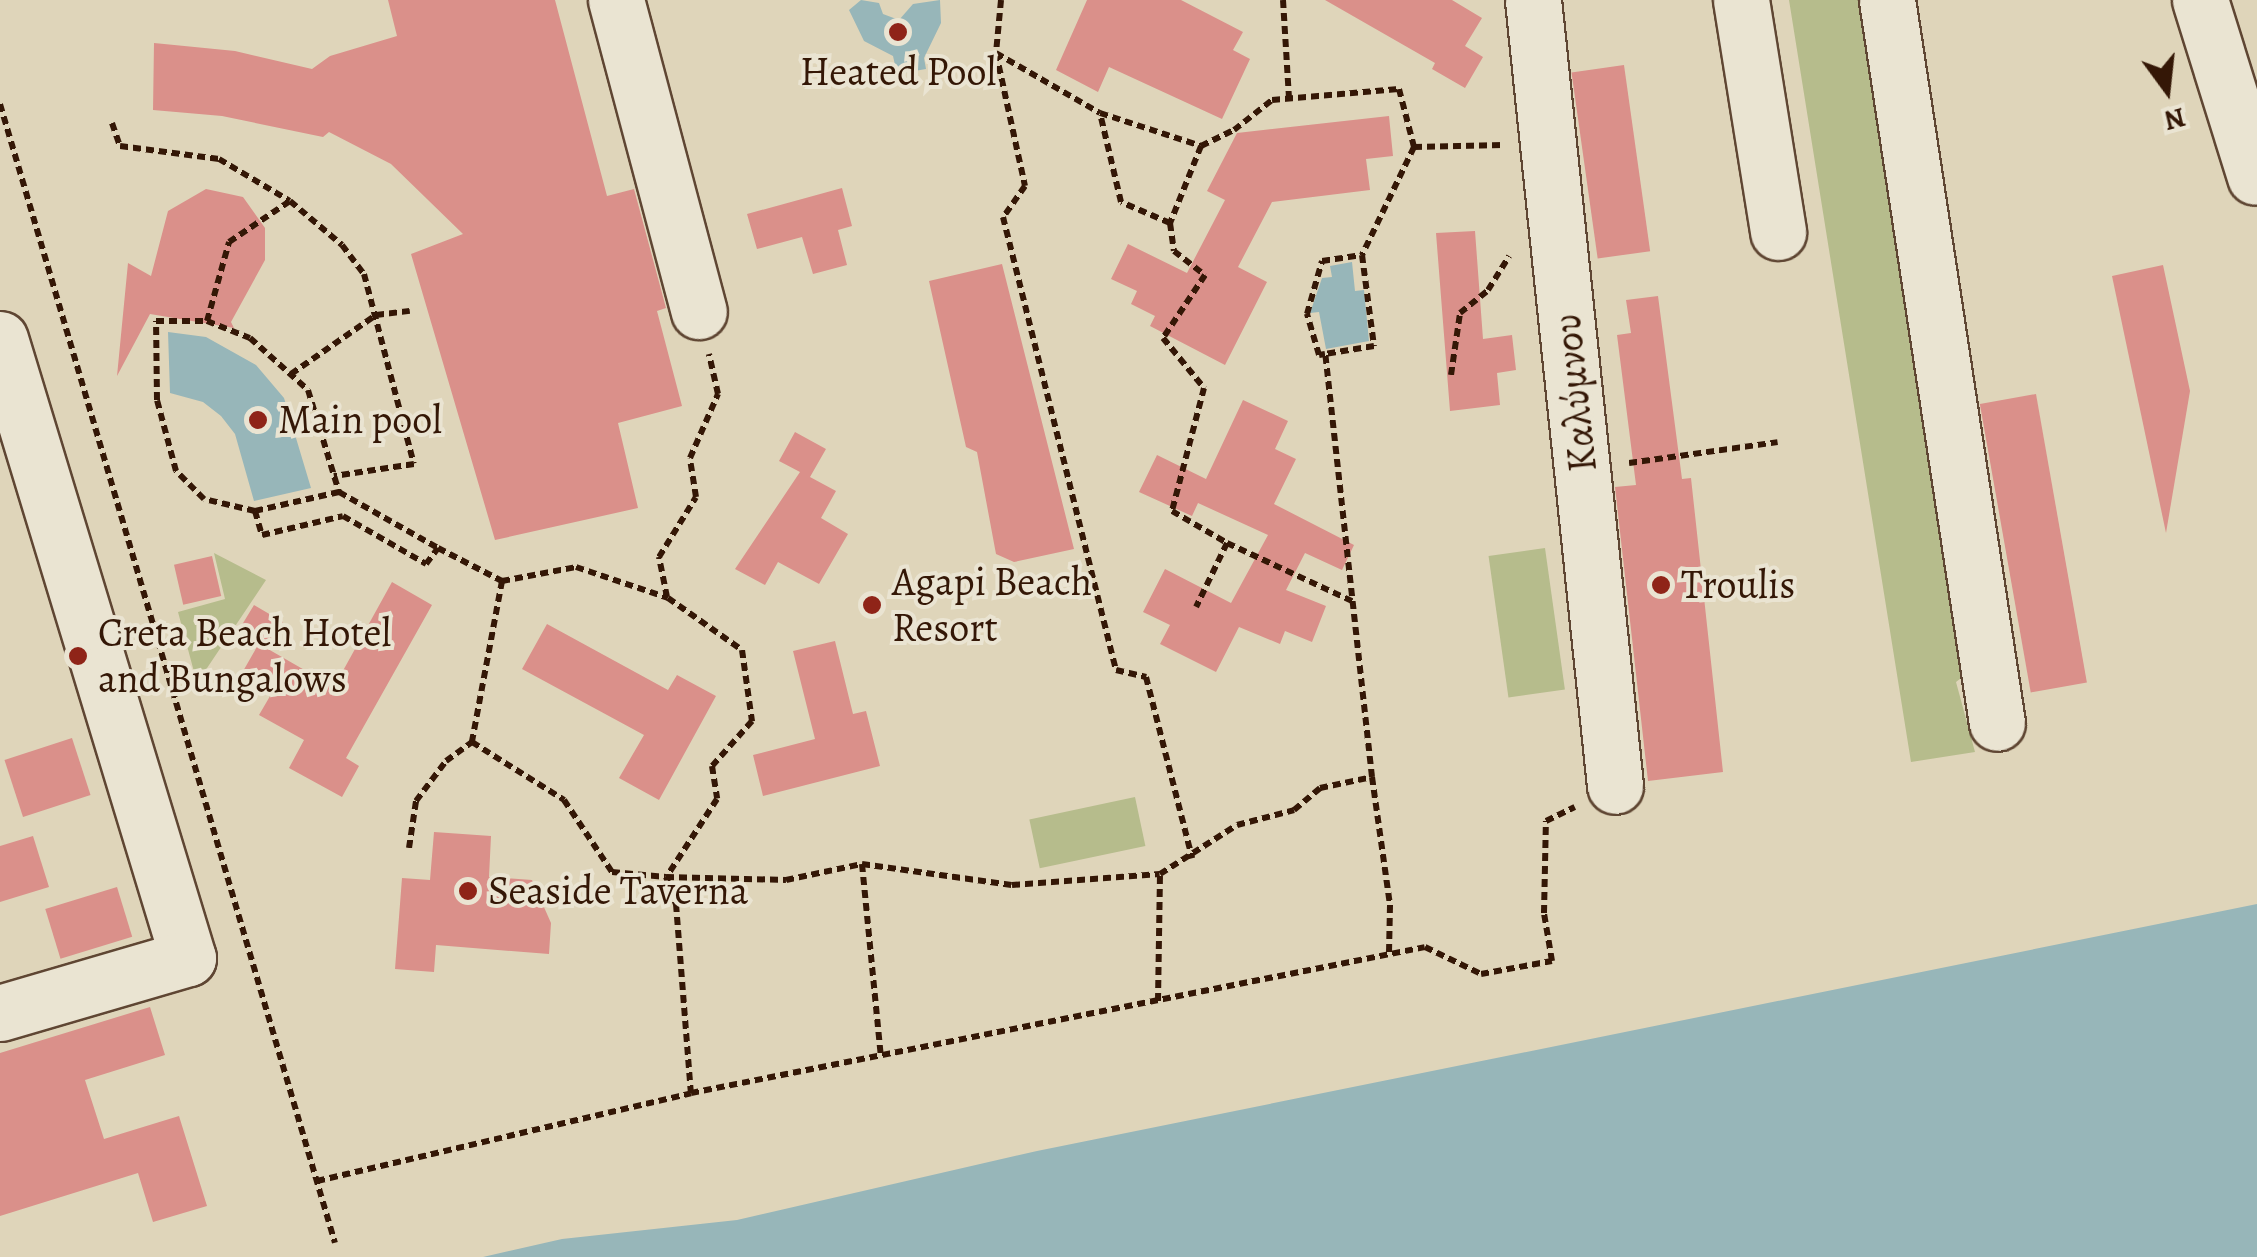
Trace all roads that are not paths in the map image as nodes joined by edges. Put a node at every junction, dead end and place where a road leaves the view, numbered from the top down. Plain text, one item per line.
1 (616, 0) edge
2 (1533, 0) edge
3 (1741, 0) edge
4 (1887, 0) edge
5 (2200, 0) edge
6 (2256, 176) edge
7 (1778, 232) dead end
8 (699, 311) road end
9 (0, 340) edge
10 (1998, 723) dead end
11 (1616, 786) dead end
12 (0, 1013) edge

1 - 8 street
2 - 11 street, Καλύμνου
3 - 7 street
4 - 10 street
5 - 6 street
9 - 12 street

